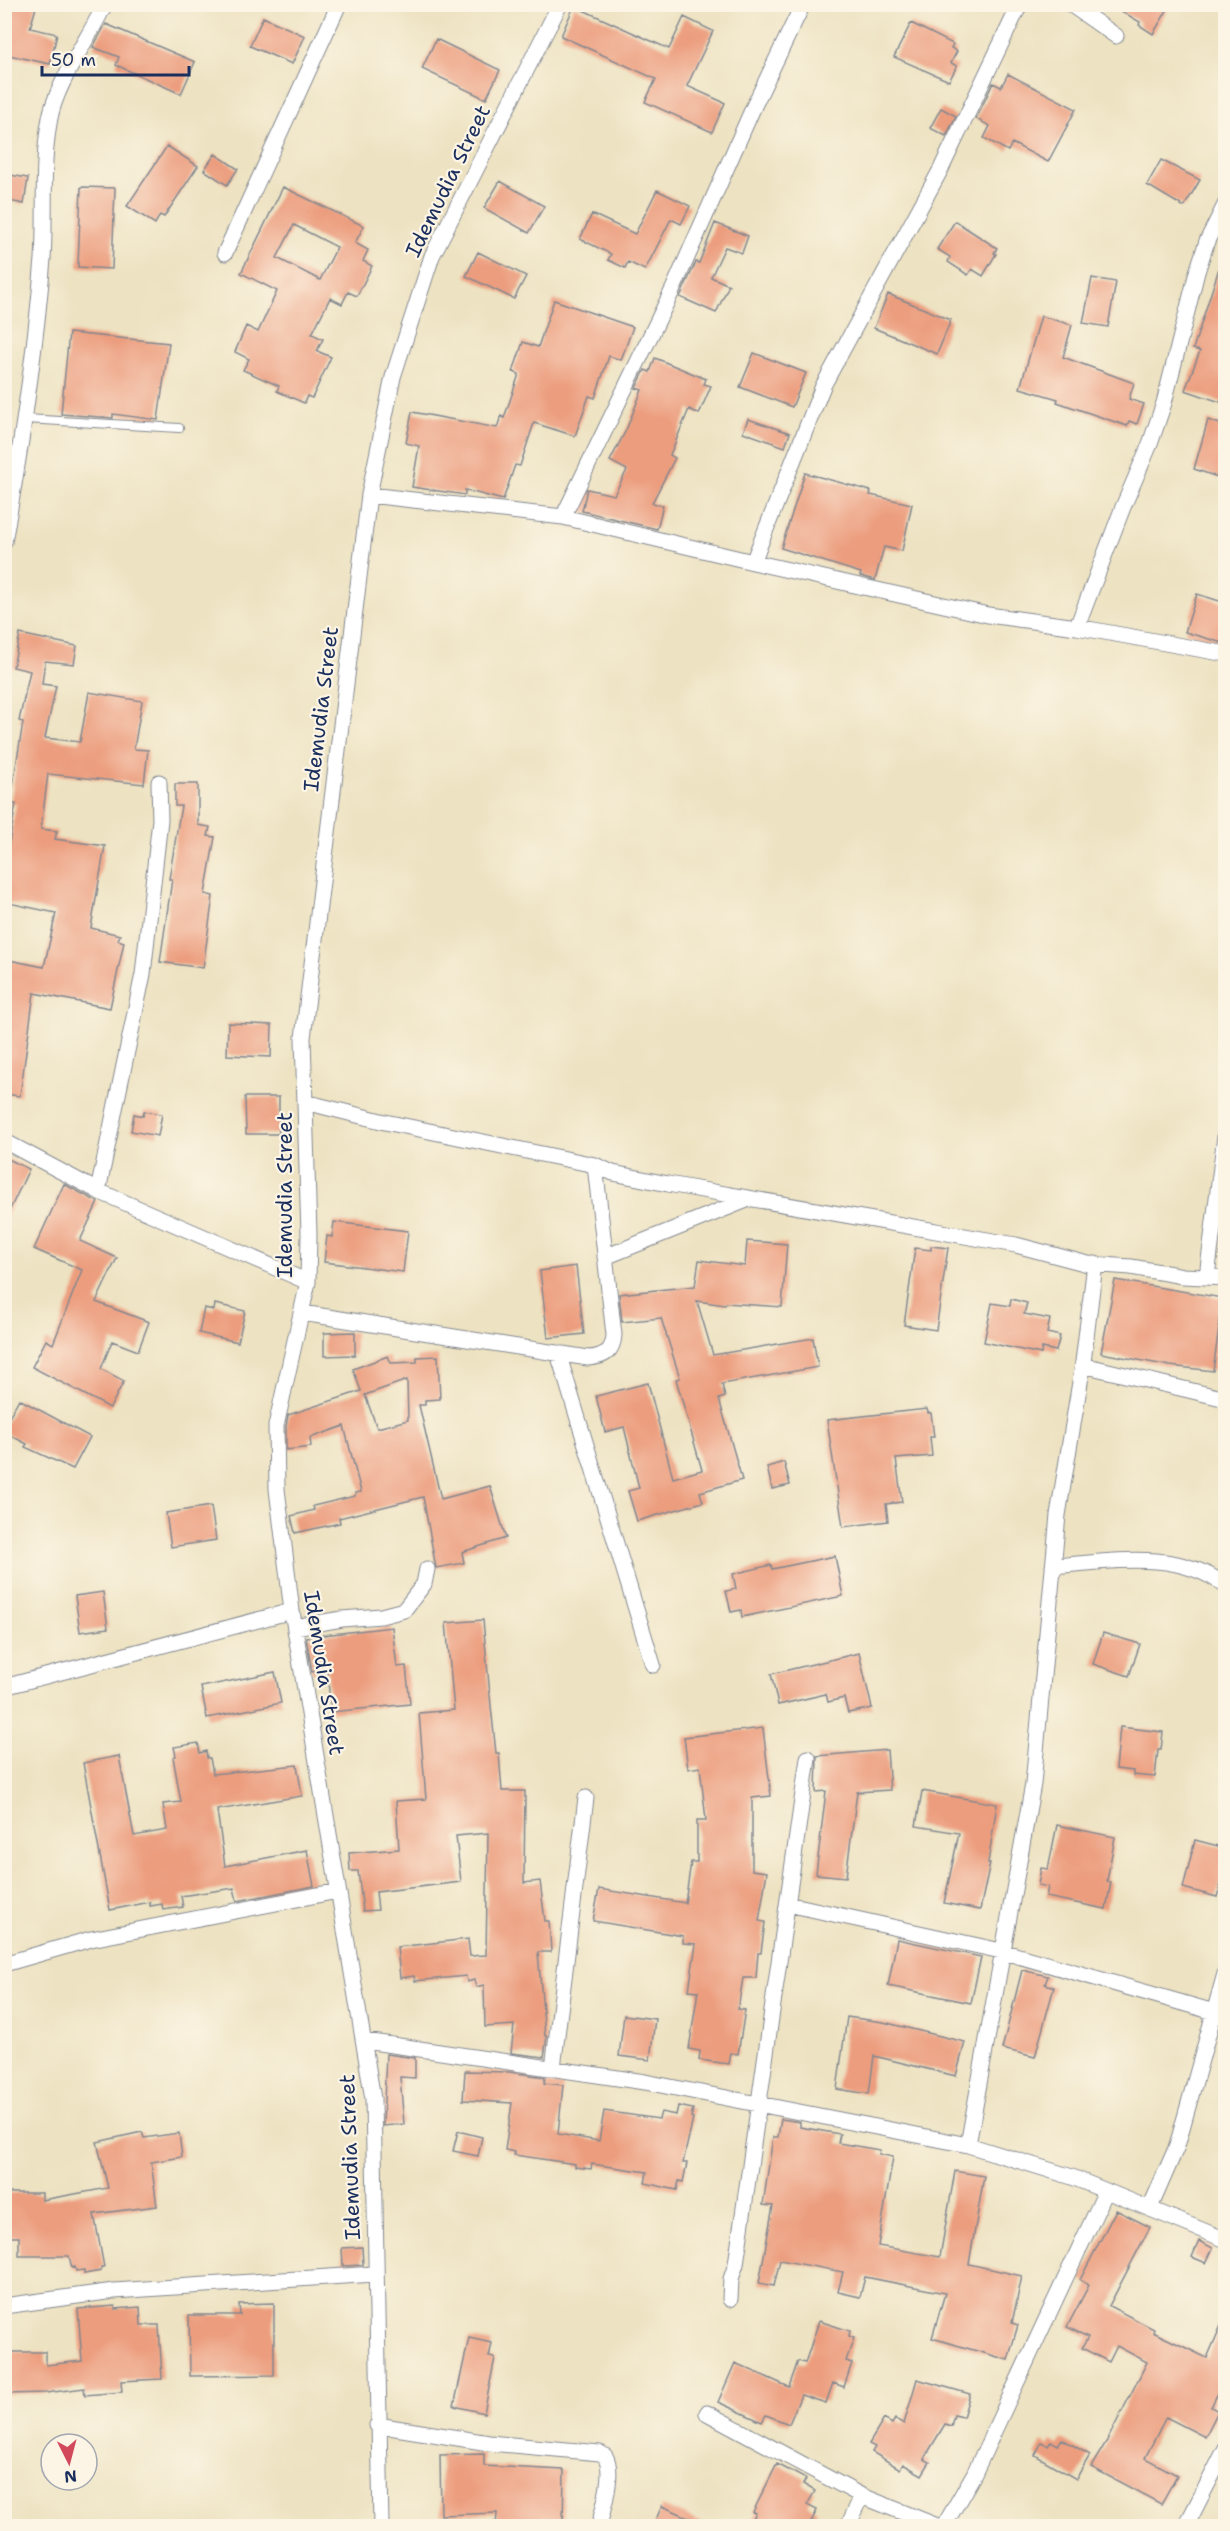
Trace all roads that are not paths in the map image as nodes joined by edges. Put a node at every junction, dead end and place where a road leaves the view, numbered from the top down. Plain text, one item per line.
1 (105, 4) edge
2 (339, 4) edge
3 (560, 4) edge
4 (803, 4) edge
5 (1020, 4) edge
6 (1070, 4) edge
7 (1116, 36) dead end
8 (1226, 203) edge
9 (225, 253) dead end
10 (26, 419) junction
11 (179, 428) dead end
12 (369, 495) junction
13 (563, 517) junction
14 (4, 542) edge
15 (753, 562) junction
16 (1077, 627) junction
17 (1226, 654) edge
18 (159, 782) dead end
19 (305, 1102) junction
20 (1226, 1128) edge
21 (4, 1141) edge
22 (595, 1165) junction
23 (98, 1191) junction
24 (749, 1199) junction
25 (605, 1257) junction
26 (1095, 1264) junction
27 (1207, 1276) junction
28 (1226, 1278) edge
29 (308, 1282) junction
30 (302, 1313) junction
31 (558, 1353) junction
32 (1083, 1365) junction
33 (1226, 1399) edge
34 (1053, 1566) junction
35 (427, 1569) dead end
36 (1226, 1586) edge
37 (292, 1611) junction
38 (295, 1627) junction
39 (653, 1665) dead end
40 (4, 1687) edge
41 (808, 1758) dead end
42 (586, 1798) dead end
43 (338, 1891) junction
44 (788, 1904) junction
45 (1001, 1951) junction
46 (4, 1964) edge
47 (1226, 1970) edge
48 (1220, 2014) edge
49 (364, 2041) junction
50 (554, 2068) junction
51 (760, 2103) junction
52 (968, 2145) junction
53 (1107, 2191) junction
54 (1150, 2208) junction
55 (1226, 2240) edge
56 (375, 2274) junction
57 (730, 2299) dead end
58 (4, 2306) edge
59 (707, 2413) dead end
60 (377, 2425) junction
61 (1226, 2448) edge
62 (862, 2496) junction
63 (381, 2526) edge
64 (599, 2526) edge
65 (848, 2526) edge
66 (937, 2526) edge
67 (944, 2526) edge
68 (1186, 2526) edge

1 - 10 street
2 - 9 street
3 - 12 street, Idemudia Street
4 - 13 street
5 - 15 street
6 - 7 street
8 - 16 street
10 - 11 lane
10 - 14 street
12 - 13 street
12 - 19 street, Idemudia Street
13 - 15 street
15 - 16 street
16 - 17 street
18 - 23 street
19 - 22 street
19 - 29 street, Idemudia Street
20 - 27 street
21 - 23 street
22 - 24 street
22 - 25 street
23 - 29 street
24 - 25 street
24 - 26 street
25 - 31 street
26 - 27 street
26 - 32 street
27 - 28 street
29 - 30 street, Idemudia Street
30 - 31 street
30 - 37 street, Idemudia Street
31 - 39 street
32 - 33 street
32 - 34 street
34 - 36 street
34 - 45 street
35 - 38 street
37 - 38 street, Idemudia Street
37 - 40 street
38 - 43 street, Idemudia Street
41 - 44 street
42 - 50 street
43 - 46 street
43 - 49 street, Idemudia Street
44 - 45 street
44 - 51 street
45 - 48 street
45 - 52 street
47 - 48 street
48 - 54 street
49 - 50 street
49 - 56 street, Idemudia Street
50 - 51 street
51 - 52 street
51 - 57 street
52 - 53 street
53 - 54 street
53 - 67 street
54 - 55 street
56 - 58 street
56 - 60 street, Idemudia Street
59 - 62 street
60 - 63 street, Idemudia Street
60 - 64 street
61 - 68 street
62 - 65 street
62 - 66 street

